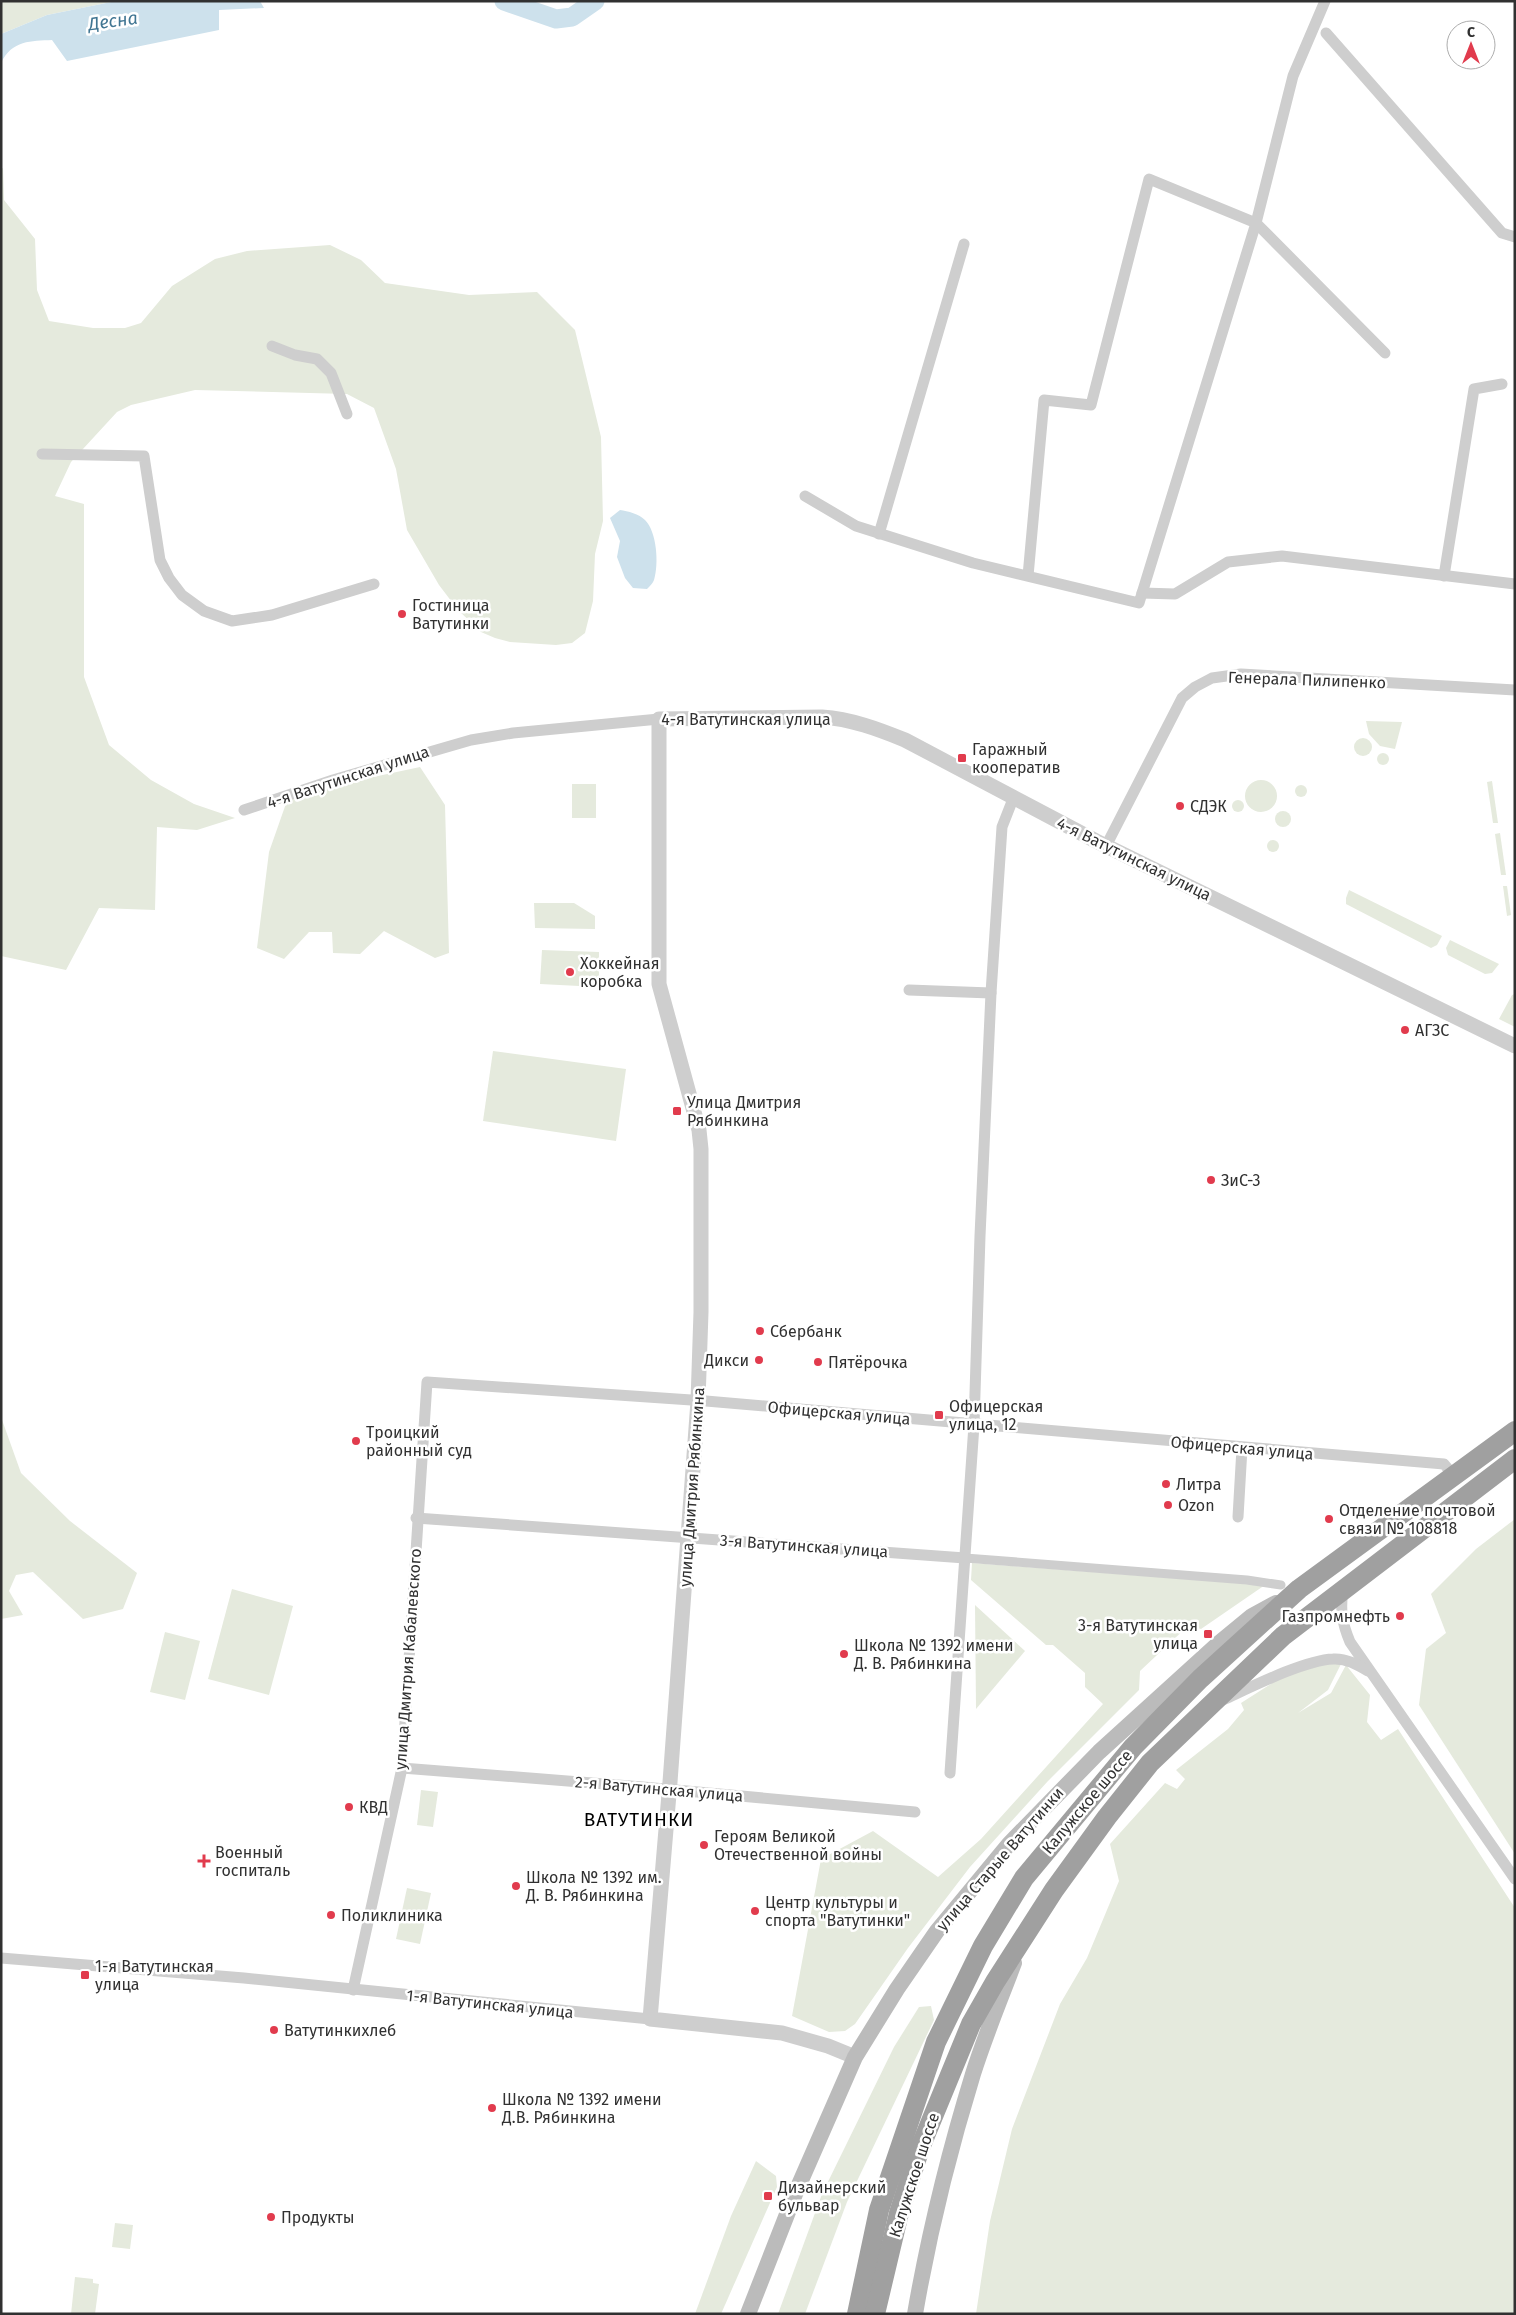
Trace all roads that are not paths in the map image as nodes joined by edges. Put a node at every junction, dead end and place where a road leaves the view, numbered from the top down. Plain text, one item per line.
1 (1324, 1) edge
2 (1326, 33) dead end
3 (1256, 224) junction
4 (1515, 237) edge
5 (964, 244) dead end
6 (272, 346) dead end
7 (1386, 353) dead end
8 (1502, 384) dead end
9 (347, 414) dead end
10 (42, 454) dead end
11 (805, 496) dead end
12 (879, 534) junction
13 (1028, 576) junction
14 (1444, 576) junction
15 (374, 584) dead end
16 (1515, 584) edge
17 (1142, 593) junction
18 (1515, 690) edge
19 (659, 719) junction
20 (1013, 799) junction
21 (244, 810) dead end
22 (1106, 846) junction
23 (909, 990) dead end
24 (991, 993) junction
25 (1515, 1046) edge
26 (426, 1382) joint
27 (698, 1401) junction
28 (974, 1425) junction
29 (1515, 1431) edge
30 (1242, 1448) junction
31 (1515, 1459) edge
32 (1454, 1476) junction
33 (1238, 1517) dead end
34 (416, 1518) junction
35 (689, 1537) junction
36 (965, 1558) junction
37 (1290, 1587) junction
38 (1343, 1588) junction
39 (1374, 1675) junction
40 (1177, 1680) junction
41 (1210, 1706) junction
42 (402, 1768) junction
43 (950, 1773) dead end
44 (1098, 1787) junction
45 (670, 1790) junction
46 (915, 1812) dead end
47 (1515, 1879) edge
48 (1021, 1943) junction
49 (1, 1958) edge
50 (353, 1990) junction
51 (650, 2019) junction
52 (855, 2057) junction
53 (748, 2314) edge
54 (857, 2314) edge
55 (875, 2314) edge
56 (915, 2314) edge

1 - 3 street
2 - 4 street
3 - 7 street
3 - 13 street
3 - 17 street
5 - 12 street
6 - 9 street
8 - 14 street
10 - 15 street
11 - 12 street
12 - 13 street
13 - 17 street
14 - 16 street
14 - 17 street
18 - 22 street, Генерала Пилипенко
19 - 20 street, 4-я Ватутинская улица
19 - 21 street, 4-я Ватутинская улица
19 - 27 street, улица Дмитрия Рябинкина
20 - 22 street, 4-я Ватутинская улица
20 - 24 street
22 - 25 street, 4-я Ватутинская улица
23 - 24 street
24 - 28 street
26 - 27 street, Офицерская улица
26 - 34 street, улица Дмитрия Кабалевского
27 - 28 street, Офицерская улица
27 - 35 street, улица Дмитрия Рябинкина
28 - 30 street, Офицерская улица
28 - 36 street
29 - 32 highway, Калужское шоссе
30 - 32 street, Офицерская улица
30 - 33 street
31 - 38 highway, Калужское шоссе
32 - 37 highway, Калужское шоссе
34 - 35 street, 3-я Ватутинская улица
34 - 42 street, улица Дмитрия Кабалевского
35 - 36 street, 3-я Ватутинская улица
35 - 45 street, улица Дмитрия Рябинкина
36 - 37 street, 3-я Ватутинская улица
36 - 43 street
37 - 40 main road, улица Старые Ватутинки
37 - 44 highway, Калужское шоссе
38 - 39 street
38 - 41 highway, Калужское шоссе
39 - 41 street
39 - 47 street
40 - 44 street
40 - 52 main road, улица Старые Ватутинки
41 - 48 highway, Калужское шоссе
42 - 45 street, 2-я Ватутинская улица
42 - 50 street, улица Дмитрия Кабалевского
44 - 54 highway, Калужское шоссе
45 - 46 street, 2-я Ватутинская улица
45 - 51 street, улица Дмитрия Рябинкина
48 - 55 highway, Калужское шоссе
48 - 56 main road
49 - 50 street, 1-я Ватутинская улица
50 - 51 street, 1-я Ватутинская улица
51 - 52 street, 1-я Ватутинская улица
52 - 53 main road, улица Старые Ватутинки

